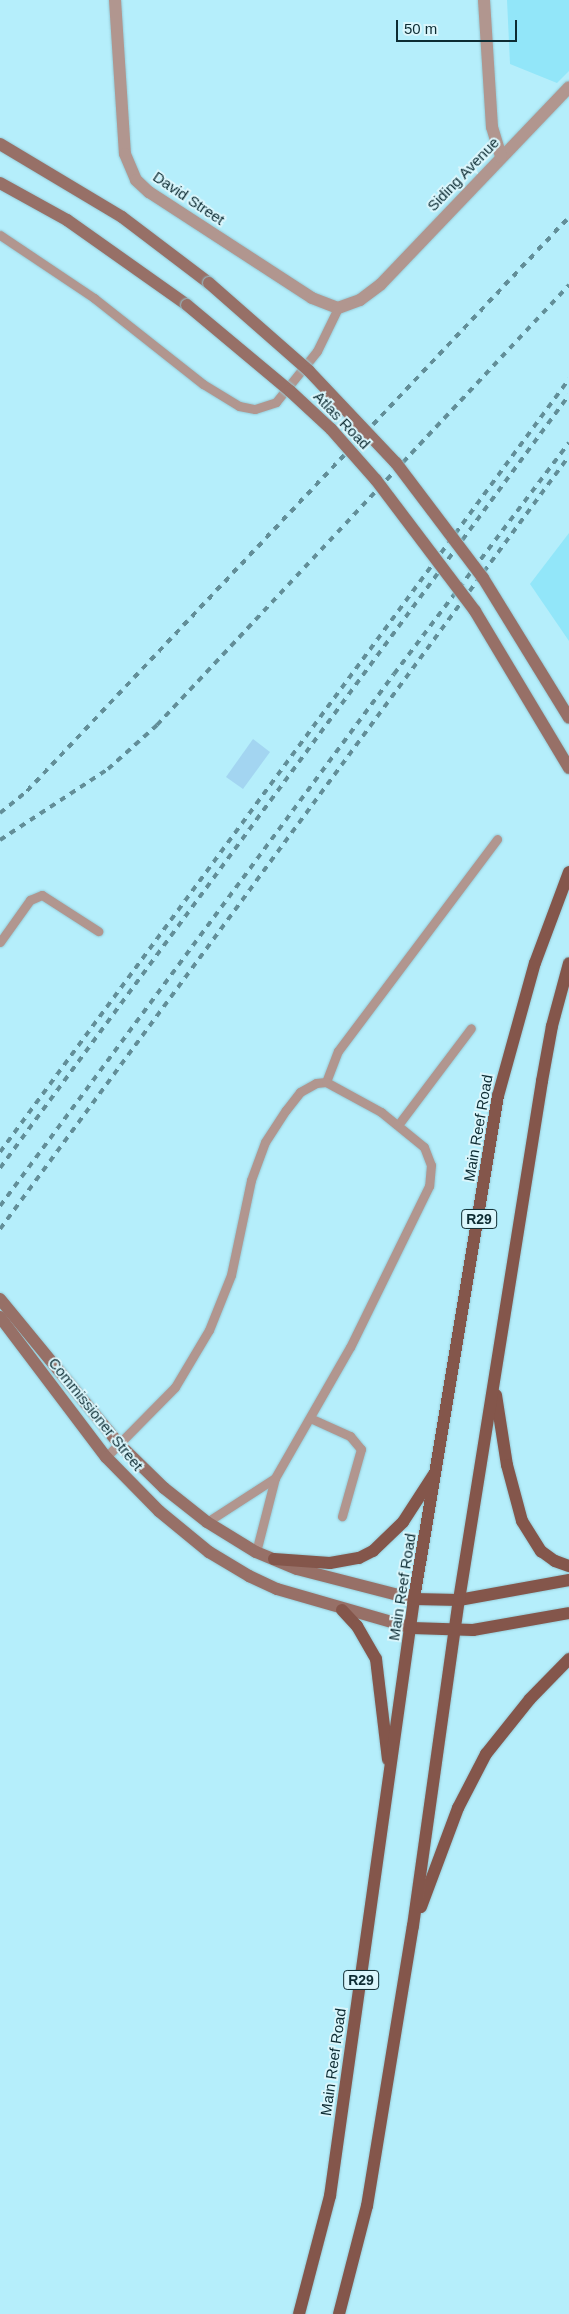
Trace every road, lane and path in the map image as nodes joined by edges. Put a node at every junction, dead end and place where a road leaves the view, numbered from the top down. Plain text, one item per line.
1 (115, 0) edge
2 (484, 0) edge
3 (569, 87) edge
4 (0, 144) edge
5 (501, 157) junction
6 (0, 183) edge
7 (0, 235) edge
8 (338, 308) junction
9 (569, 718) edge
10 (569, 768) edge
11 (497, 839) dead end
12 (569, 872) edge
13 (98, 931) dead end
14 (0, 942) edge
15 (569, 963) edge
16 (471, 1028) dead end
17 (326, 1082) junction
18 (398, 1125) junction
19 (0, 1299) edge
20 (0, 1316) edge
21 (494, 1388) junction
22 (310, 1418) junction
23 (120, 1444) junction
24 (106, 1456) junction
25 (438, 1468) junction
26 (275, 1478) junction
27 (342, 1516) dead end
28 (207, 1522) junction
29 (256, 1552) junction
30 (274, 1559) junction
31 (569, 1566) edge
32 (569, 1580) edge
33 (414, 1599) junction
34 (458, 1600) junction
35 (342, 1610) junction
36 (569, 1613) edge
37 (412, 1628) junction
38 (455, 1631) junction
39 (569, 1660) edge
40 (390, 1779) junction
41 (413, 1926) junction
42 (299, 2314) edge
43 (339, 2314) edge

1 - 8 street, David Street
2 - 5 street
3 - 5 street, Siding Avenue
4 - 9 main road, Atlas Road, bridge
5 - 8 street, Siding Avenue
6 - 10 main road, Atlas Road, bridge
7 - 8 lane
11 - 17 lane
12 - 25 main road, Main Reef Road / R29
13 - 14 lane
15 - 21 main road, R29
16 - 18 lane
17 - 18 lane
17 - 23 lane
18 - 22 lane
19 - 23 main road, Commissioner Street
20 - 24 main road, Commissioner Street
21 - 31 main road
21 - 34 main road, R29
22 - 26 lane
22 - 27 lane
23 - 24 lane
23 - 28 main road, Commissioner Street
24 - 35 main road, Commissioner Street
25 - 30 main road
25 - 33 main road, Main Reef Road / R29
26 - 28 lane
26 - 29 lane
28 - 29 main road, Commissioner Street
29 - 30 main road, Commissioner Street
30 - 33 main road, Commissioner Street
32 - 34 main road, Commissioner Street
33 - 34 main road, Commissioner Street
33 - 37 main road, Main Reef Road / R29
34 - 38 main road, R29
35 - 37 main road, Commissioner Street
35 - 40 main road
36 - 38 main road, Commissioner Street
37 - 38 main road, Commissioner Street
37 - 40 main road, Main Reef Road / R29
38 - 41 main road, R29
39 - 41 main road
40 - 42 main road, Main Reef Road / R29
41 - 43 main road, R29

